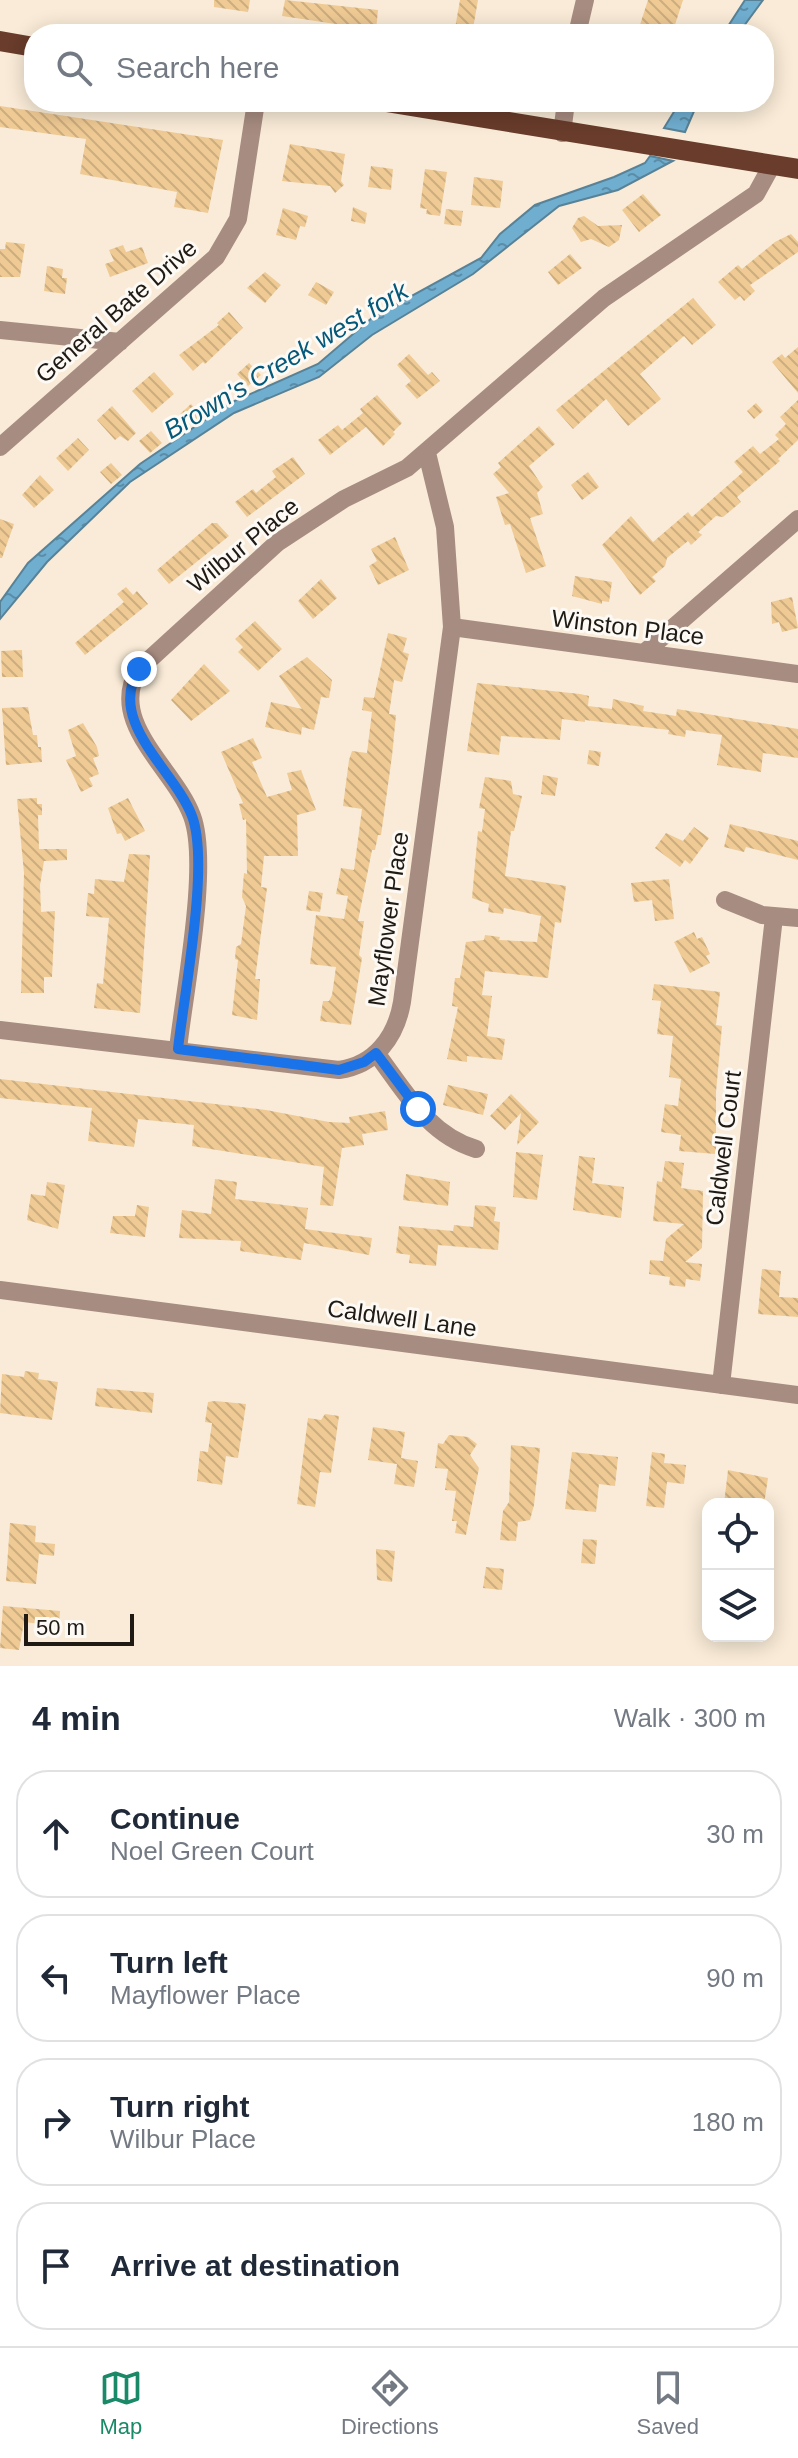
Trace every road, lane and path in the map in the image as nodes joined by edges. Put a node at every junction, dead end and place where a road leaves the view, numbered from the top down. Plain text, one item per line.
1 (585, 0) edge
2 (579, 24) edge
3 (0, 41) edge
4 (24, 45) edge
5 (255, 112) edge
6 (443, 112) edge
7 (565, 112) edge
8 (562, 133) junction
9 (772, 165) junction
10 (798, 169) edge
11 (0, 330) edge
12 (120, 342) junction
13 (0, 447) edge
14 (427, 453) junction
15 (798, 519) edge
16 (452, 627) junction
17 (644, 653) junction
18 (798, 674) edge
19 (725, 900) dead end
20 (774, 917) junction
21 (798, 918) edge
22 (0, 1030) edge
23 (178, 1049) junction
24 (376, 1053) junction
25 (476, 1149) dead end
26 (0, 1290) edge
27 (721, 1385) junction
28 (798, 1395) edge

1 - 2 street
3 - 4 main road
5 - 12 street, General Bate Drive
6 - 8 main road
7 - 8 street
8 - 9 main road
9 - 10 main road
9 - 14 street, Wilbur Place
11 - 12 street
12 - 13 street, General Bate Drive
14 - 16 street, Mayflower Place
14 - 23 street, Wilbur Place
15 - 17 street
16 - 17 street, Winston Place
16 - 24 street, Mayflower Place
17 - 18 street, Winston Place
19 - 20 street
20 - 21 street
20 - 27 street, Caldwell Court
22 - 23 street
23 - 24 street
24 - 25 street
26 - 27 street, Caldwell Lane
27 - 28 street, Caldwell Lane

